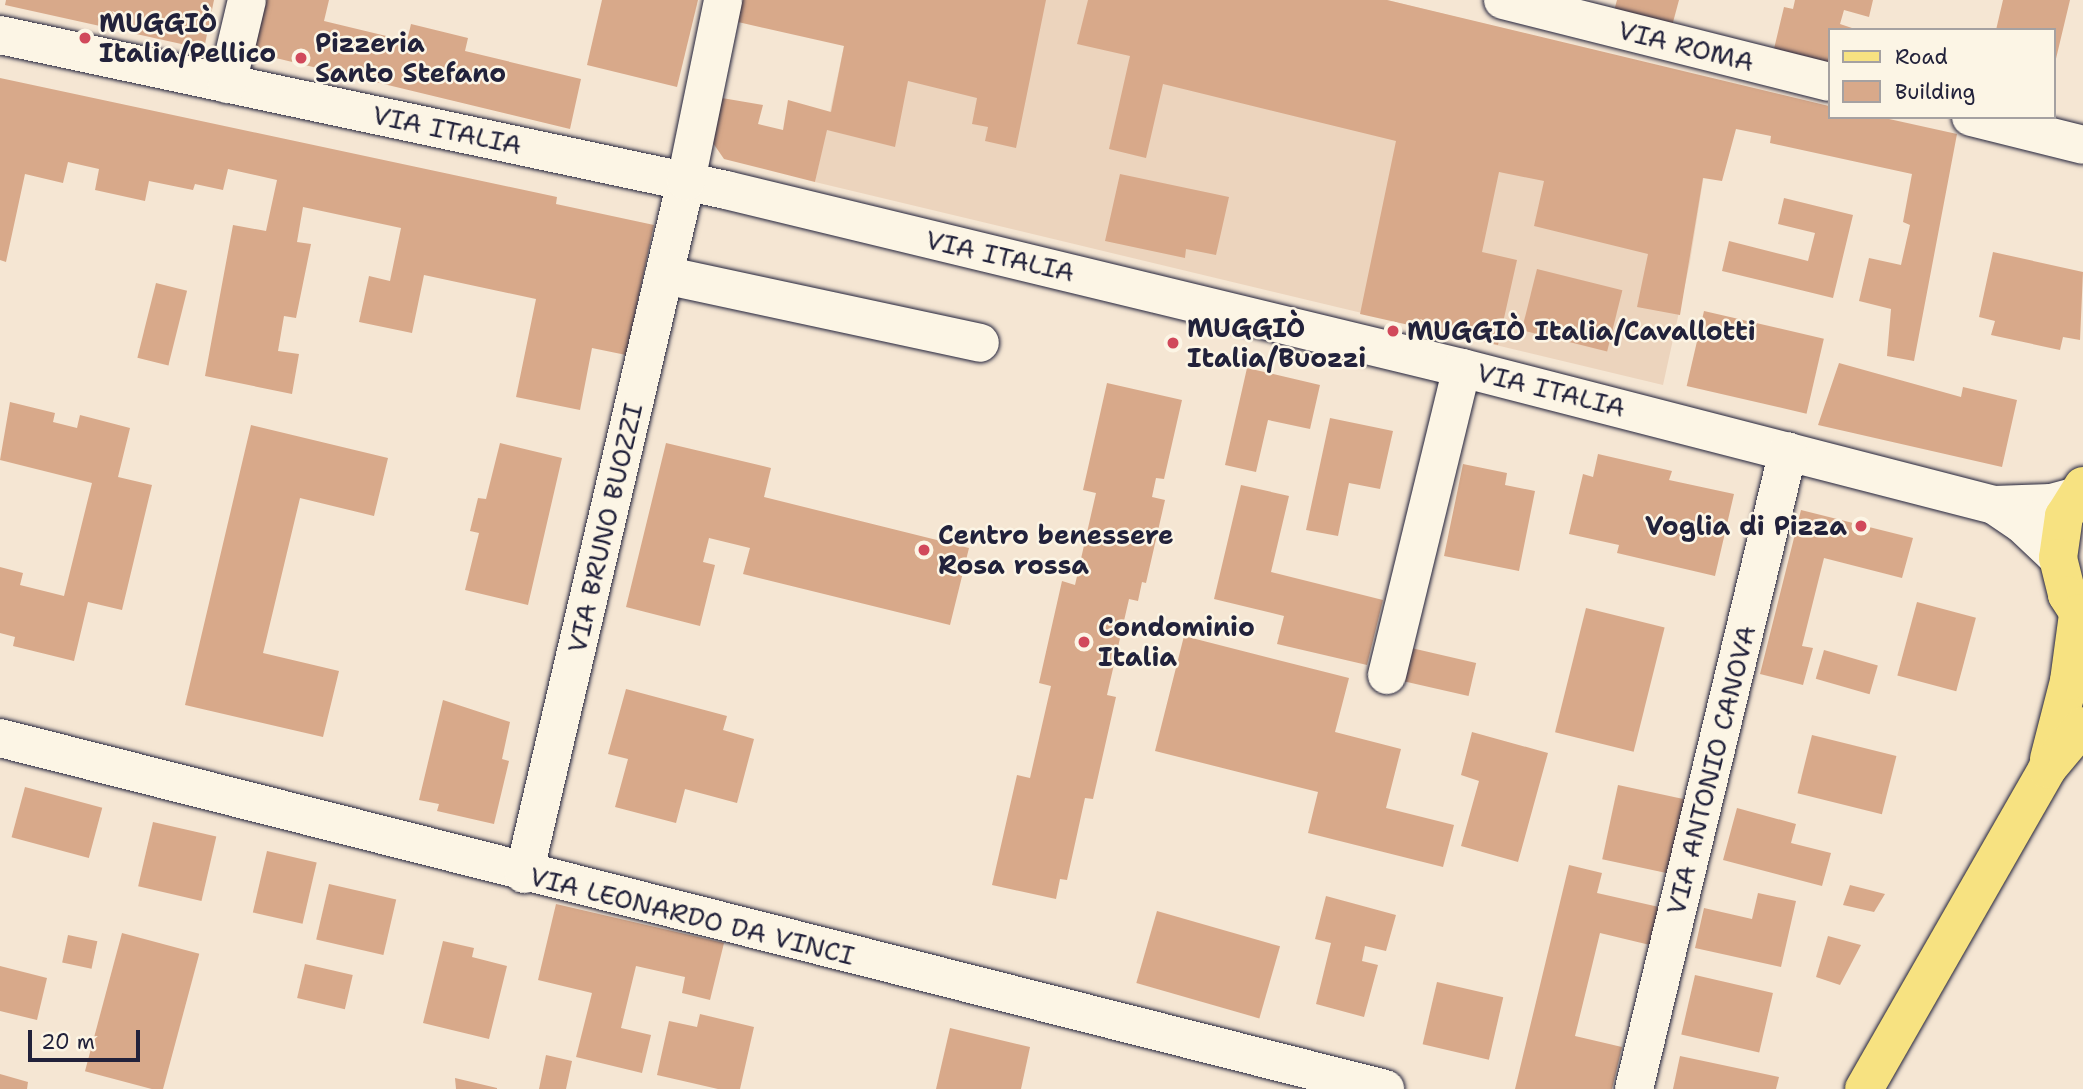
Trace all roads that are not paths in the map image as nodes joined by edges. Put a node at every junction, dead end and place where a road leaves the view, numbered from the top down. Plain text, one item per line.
1 (247, 0) edge
2 (723, 0) edge
3 (1503, 0) edge
4 (0, 35) edge
5 (1828, 82) edge
6 (227, 84) junction
7 (1979, 119) edge
8 (2083, 145) edge
9 (686, 181) junction
10 (664, 275) junction
11 (980, 343) dead end
12 (1462, 368) junction
13 (1788, 451) junction
14 (2078, 491) edge
15 (1994, 505) junction
16 (2057, 558) junction
17 (2080, 617) edge
18 (1387, 675) dead end
19 (2083, 726) edge
20 (0, 738) edge
21 (2047, 769) junction
22 (524, 874) junction
23 (1385, 1089) edge
24 (1634, 1089) edge
25 (1864, 1089) edge

1 - 6 street
2 - 9 street, VIA BRUNO BUOZZI
3 - 5 street, VIA ROMA
4 - 6 street, VIA ITALIA
6 - 9 street, VIA ITALIA
7 - 8 street
9 - 10 street, VIA BRUNO BUOZZI
9 - 12 street, VIA ITALIA
10 - 11 street
10 - 22 street, VIA BRUNO BUOZZI
12 - 13 street, VIA ITALIA
12 - 18 street
13 - 15 street, VIA ITALIA
13 - 24 street, VIA ANTONIO CANOVA
14 - 15 street, VIA ITALIA
14 - 16 main road, VIA ITALIA
15 - 16 street, VIA ITALIA
16 - 17 main road, VIA ITALIA
17 - 21 main road
19 - 21 main road
20 - 22 street, VIA LEONARDO DA VINCI
21 - 25 main road
22 - 23 street, VIA LEONARDO DA VINCI

